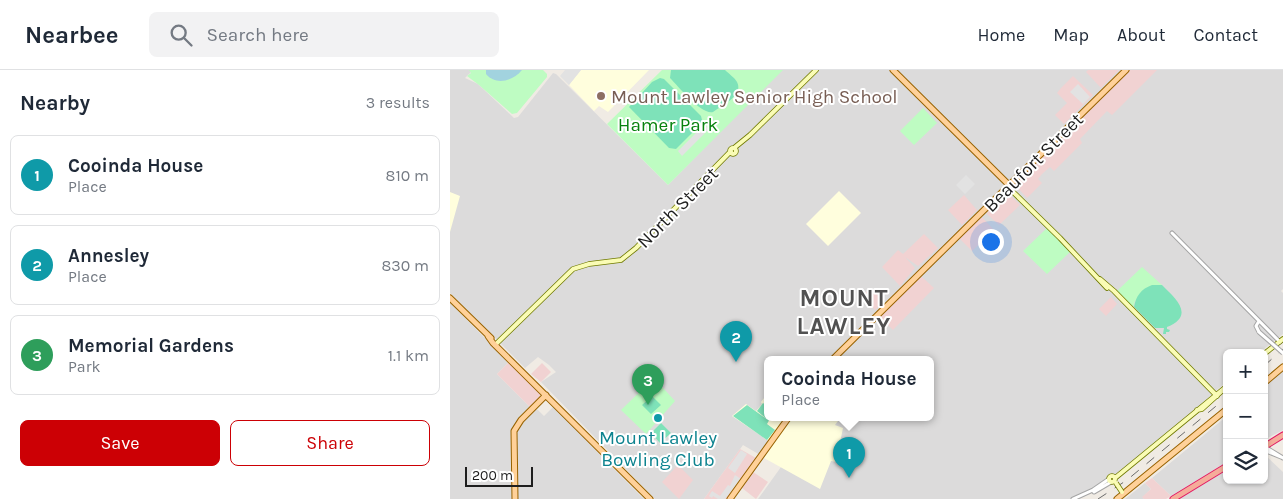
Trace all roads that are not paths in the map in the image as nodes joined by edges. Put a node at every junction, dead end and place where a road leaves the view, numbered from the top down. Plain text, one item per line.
1 (816, 70) edge
2 (893, 70) edge
3 (1124, 70) edge
4 (1007, 185) junction
5 (1172, 234) dead end
6 (450, 298) edge
7 (1259, 321) junction
8 (1281, 340) edge
9 (497, 345) junction
10 (1268, 351) edge
11 (1283, 354) edge
12 (834, 356) edge
13 (1283, 366) edge
14 (1268, 376) edge
15 (1268, 379) edge
16 (1223, 389) edge
17 (548, 396) junction
18 (1215, 396) junction
19 (1223, 412) edge
20 (1223, 416) edge
21 (787, 421) edge
22 (1282, 435) edge
23 (1268, 444) edge
24 (1268, 449) edge
25 (1282, 457) edge
26 (1223, 468) edge
27 (1113, 481) junction
28 (1122, 496) edge
29 (514, 499) edge
30 (650, 499) edge
31 (731, 499) edge
32 (1073, 499) edge
33 (1077, 499) edge
34 (1173, 499) edge

1 - 9 main road, North Street
2 - 4 main road
3 - 4 main road, Beaufort Street
4 - 12 main road, Beaufort Street
4 - 18 main road
5 - 7 street
6 - 9 main road
7 - 8 street
7 - 11 street, bridge
8 - 10 main road
9 - 17 main road
13 - 14 main road
13 - 15 main road
16 - 18 main road
17 - 29 main road
17 - 30 main road
18 - 27 main road
19 - 28 main road
20 - 28 main road
21 - 31 main road
22 - 23 highway
24 - 25 street
26 - 34 highway
27 - 28 main road, bridge
27 - 32 street
27 - 33 street

